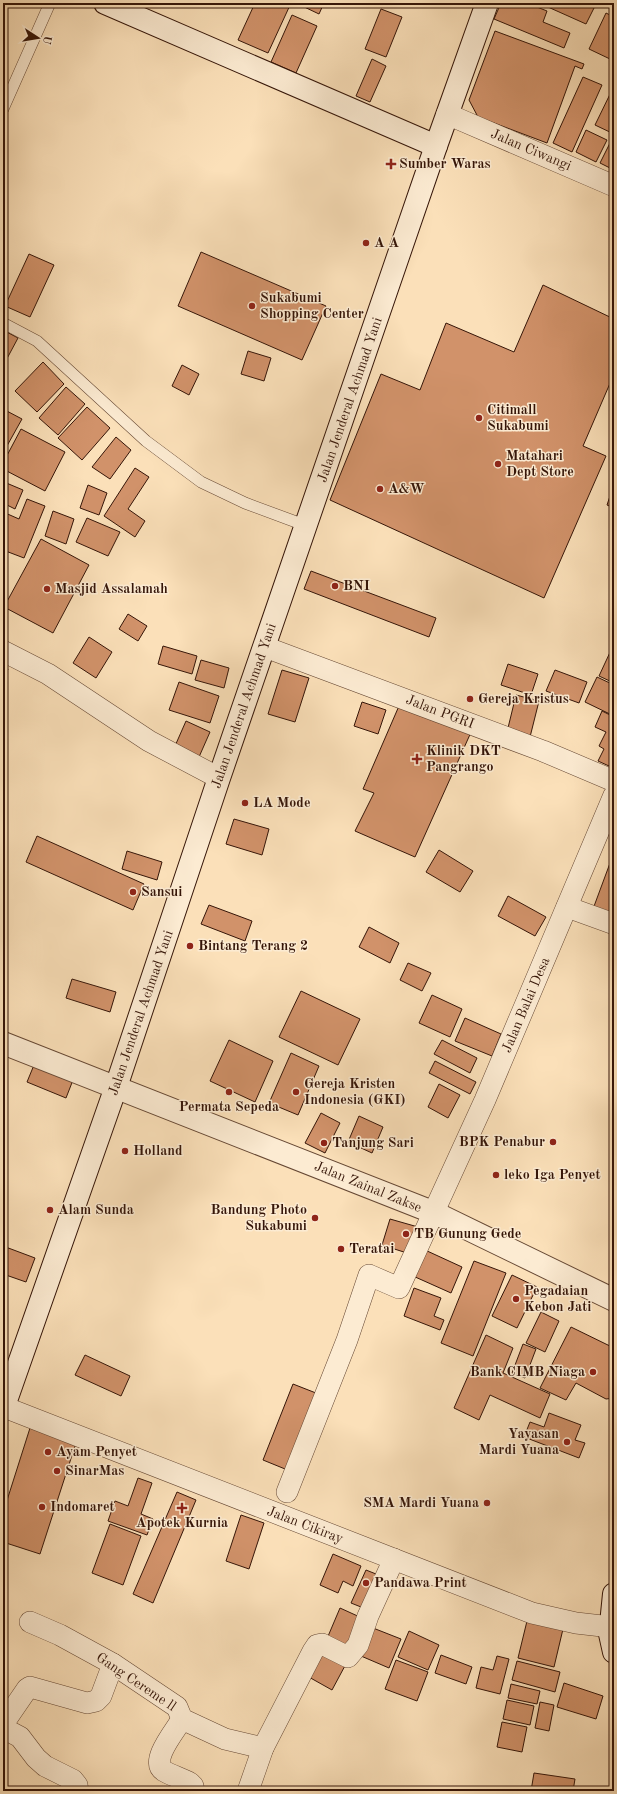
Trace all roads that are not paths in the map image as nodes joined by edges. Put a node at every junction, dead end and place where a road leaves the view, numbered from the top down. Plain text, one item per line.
1 (50, 3) edge
2 (104, 3) edge
3 (487, 3) edge
4 (3, 108) edge
5 (447, 114) junction
6 (436, 146) junction
7 (614, 186) edge
8 (3, 323) edge
9 (307, 526) junction
10 (265, 646) junction
11 (3, 651) edge
12 (220, 778) junction
13 (614, 781) edge
14 (614, 795) edge
15 (567, 907) junction
16 (614, 924) edge
17 (3, 1043) edge
18 (116, 1087) junction
19 (435, 1213) junction
20 (614, 1300) edge
21 (3, 1408) edge
22 (287, 1492) dead end
23 (394, 1559) junction
24 (614, 1594) edge
25 (30, 1622) dead end
26 (613, 1635) edge
27 (113, 1664) junction
28 (182, 1719) junction
29 (3, 1724) edge
30 (3, 1728) edge
31 (263, 1748) junction
32 (78, 1791) edge
33 (194, 1791) edge
34 (248, 1791) edge

1 - 4 lane
2 - 6 main road
3 - 5 main road, Jalan Jenderal Achmad Yani
5 - 6 main road, Jalan Jenderal Achmad Yani
5 - 7 street, Jalan Ciwangi
6 - 9 main road, Jalan Jenderal Achmad Yani
8 - 9 lane
9 - 10 main road, Jalan Jenderal Achmad Yani
10 - 12 main road, Jalan Jenderal Achmad Yani
10 - 13 street, Jalan PGRI
11 - 12 street
12 - 18 main road, Jalan Jenderal Achmad Yani
14 - 15 street, Jalan Balai Desa
15 - 16 street
15 - 19 street, Jalan Balai Desa
17 - 18 main road, Jalan Zainal Zakse
18 - 19 main road, Jalan Zainal Zakse
18 - 21 main road, Jalan Jenderal Achmad Yani
19 - 20 main road, Jalan Zainal Zakse
19 - 22 street, Jalan Balai Desa
21 - 23 street, Jalan Cikiray
23 - 26 street, Jalan Cikiray
23 - 31 street
24 - 26 main road
25 - 27 street, Gang Cereme ll
27 - 28 street, Gang Cereme ll
27 - 29 street
28 - 31 street, Gang Cereme ll
28 - 33 street
30 - 32 street
31 - 34 street

